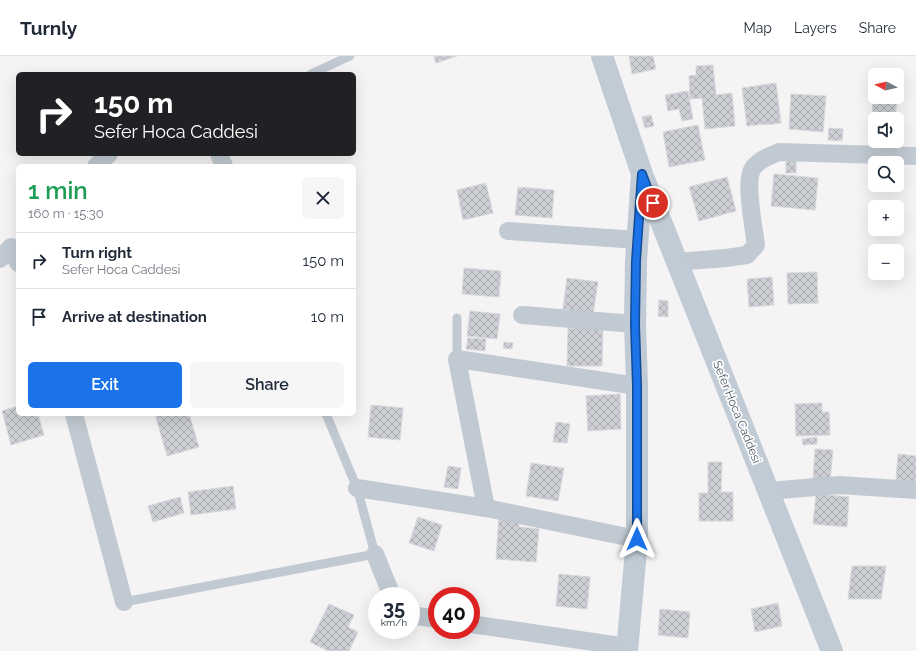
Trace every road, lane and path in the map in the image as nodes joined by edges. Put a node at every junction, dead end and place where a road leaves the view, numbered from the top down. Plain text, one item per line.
1 (350, 56) edge
2 (602, 56) edge
3 (315, 72) edge
4 (107, 156) edge
5 (916, 156) edge
6 (98, 164) edge
7 (642, 174) junction
8 (508, 231) dead end
9 (637, 240) junction
10 (677, 262) junction
11 (522, 315) dead end
12 (457, 318) dead end
13 (635, 324) junction
14 (456, 359) junction
15 (637, 386) junction
16 (79, 416) edge
17 (327, 416) edge
18 (357, 488) junction
19 (916, 490) edge
20 (769, 491) junction
21 (486, 508) junction
22 (637, 539) junction
23 (375, 554) junction
24 (388, 587) edge
25 (124, 602) joint
26 (480, 625) edge
27 (627, 649) edge
28 (832, 651) edge

1 - 3 lane
2 - 7 street, Sefer Hoca Caddesi
4 - 6 street
5 - 10 street
7 - 9 street
7 - 10 street, Sefer Hoca Caddesi
8 - 9 street
9 - 13 street
10 - 20 street, Sefer Hoca Caddesi
11 - 13 street
12 - 14 lane
13 - 15 street
14 - 15 street
14 - 21 street
15 - 22 street
16 - 25 street
17 - 18 lane
18 - 21 street
18 - 23 lane
19 - 20 street
20 - 28 street, Sefer Hoca Caddesi
21 - 22 street
22 - 27 street
23 - 24 street
23 - 25 lane
26 - 27 street

